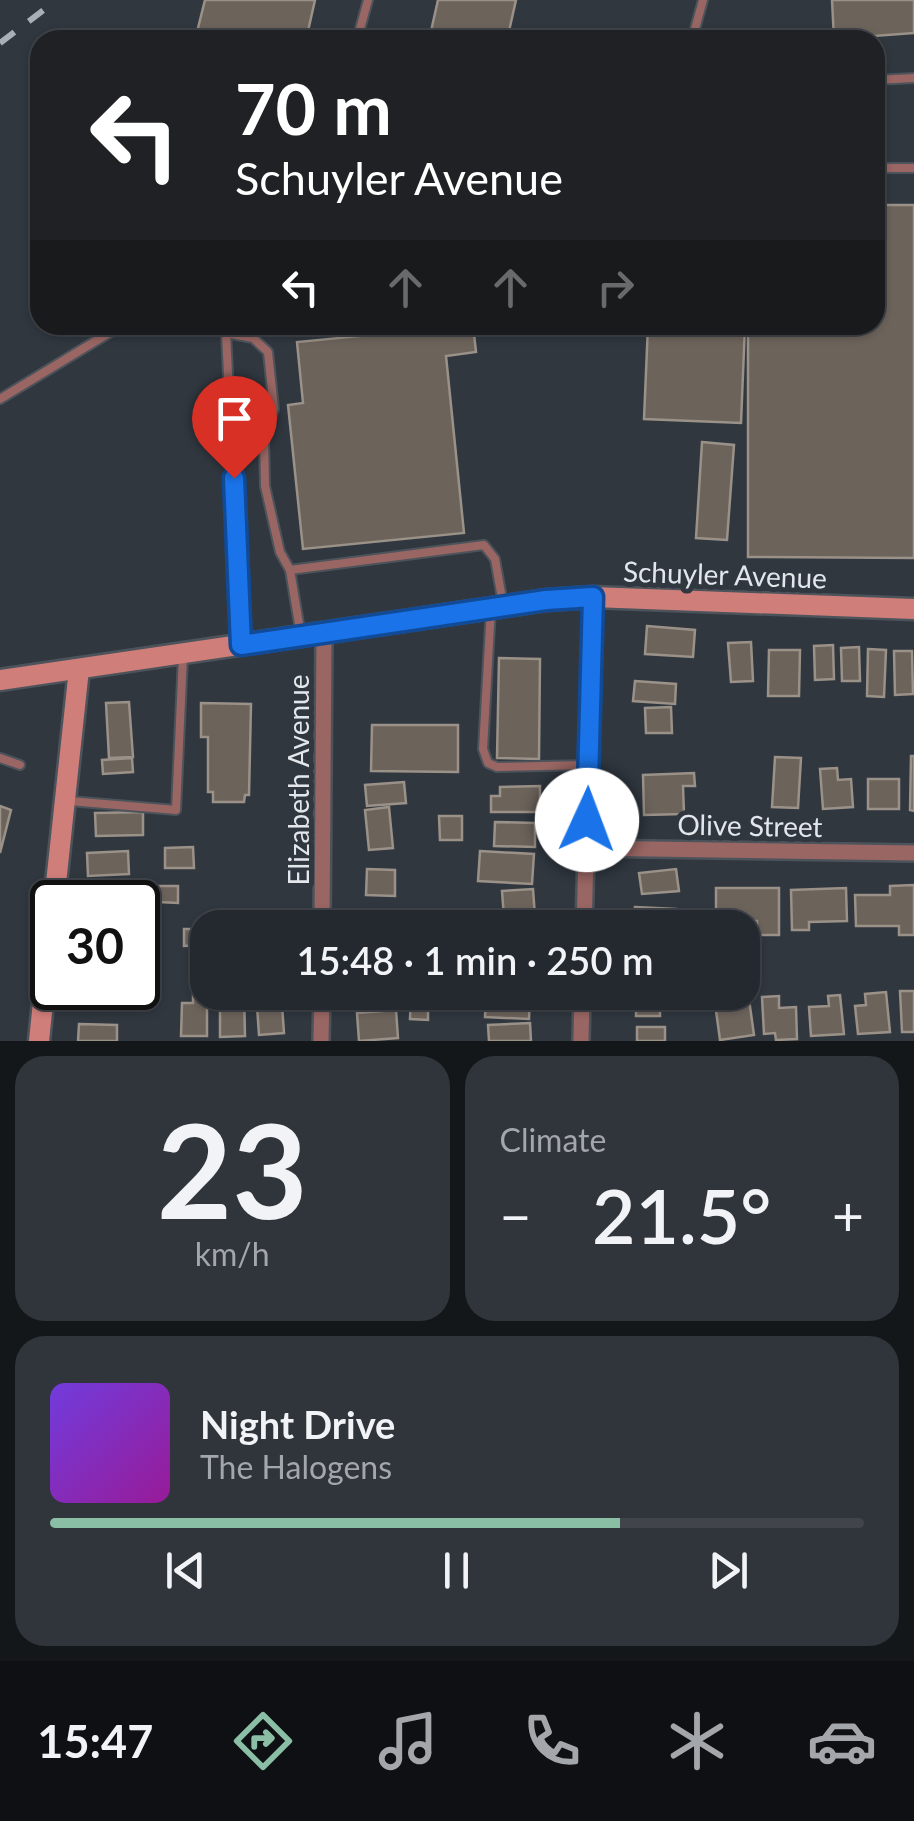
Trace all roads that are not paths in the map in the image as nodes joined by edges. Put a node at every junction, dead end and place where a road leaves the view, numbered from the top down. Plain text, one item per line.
1 (368, 0) edge
2 (704, 0) edge
3 (359, 30) edge
4 (695, 30) edge
5 (914, 78) edge
6 (885, 79) edge
7 (885, 168) edge
8 (914, 168) edge
9 (106, 335) edge
10 (229, 335) edge
11 (244, 335) edge
12 (0, 399) edge
13 (290, 570) junction
14 (593, 597) junction
15 (497, 607) junction
16 (914, 610) edge
17 (324, 632) junction
18 (301, 636) junction
19 (241, 645) junction
20 (183, 653) junction
21 (79, 668) junction
22 (0, 680) edge
23 (0, 758) edge
24 (20, 765) dead end
25 (588, 765) junction
26 (65, 800) junction
27 (586, 848) junction
28 (914, 852) edge
29 (56, 880) edge
30 (322, 910) edge
31 (584, 910) edge
32 (42, 1010) edge
33 (322, 1010) edge
34 (582, 1010) edge
35 (39, 1041) edge
36 (321, 1041) edge
37 (581, 1041) edge

1 - 3 lane
2 - 4 lane
5 - 6 lane
7 - 8 lane
9 - 12 lane
10 - 19 lane
11 - 13 lane
13 - 15 lane
13 - 18 lane
14 - 15 street, Schuyler Avenue
14 - 16 street, Schuyler Avenue
14 - 25 street
15 - 17 street, Schuyler Avenue
15 - 25 lane
17 - 18 street, Schuyler Avenue
17 - 30 street, Elizabeth Avenue
18 - 19 street, Schuyler Avenue
19 - 20 street, Schuyler Avenue
20 - 21 street, Schuyler Avenue
20 - 26 lane
21 - 22 street, Schuyler Avenue
21 - 26 street
23 - 24 lane
25 - 27 street
26 - 29 street
27 - 28 street, Olive Street
27 - 31 street
32 - 35 street
33 - 36 street
34 - 37 street

